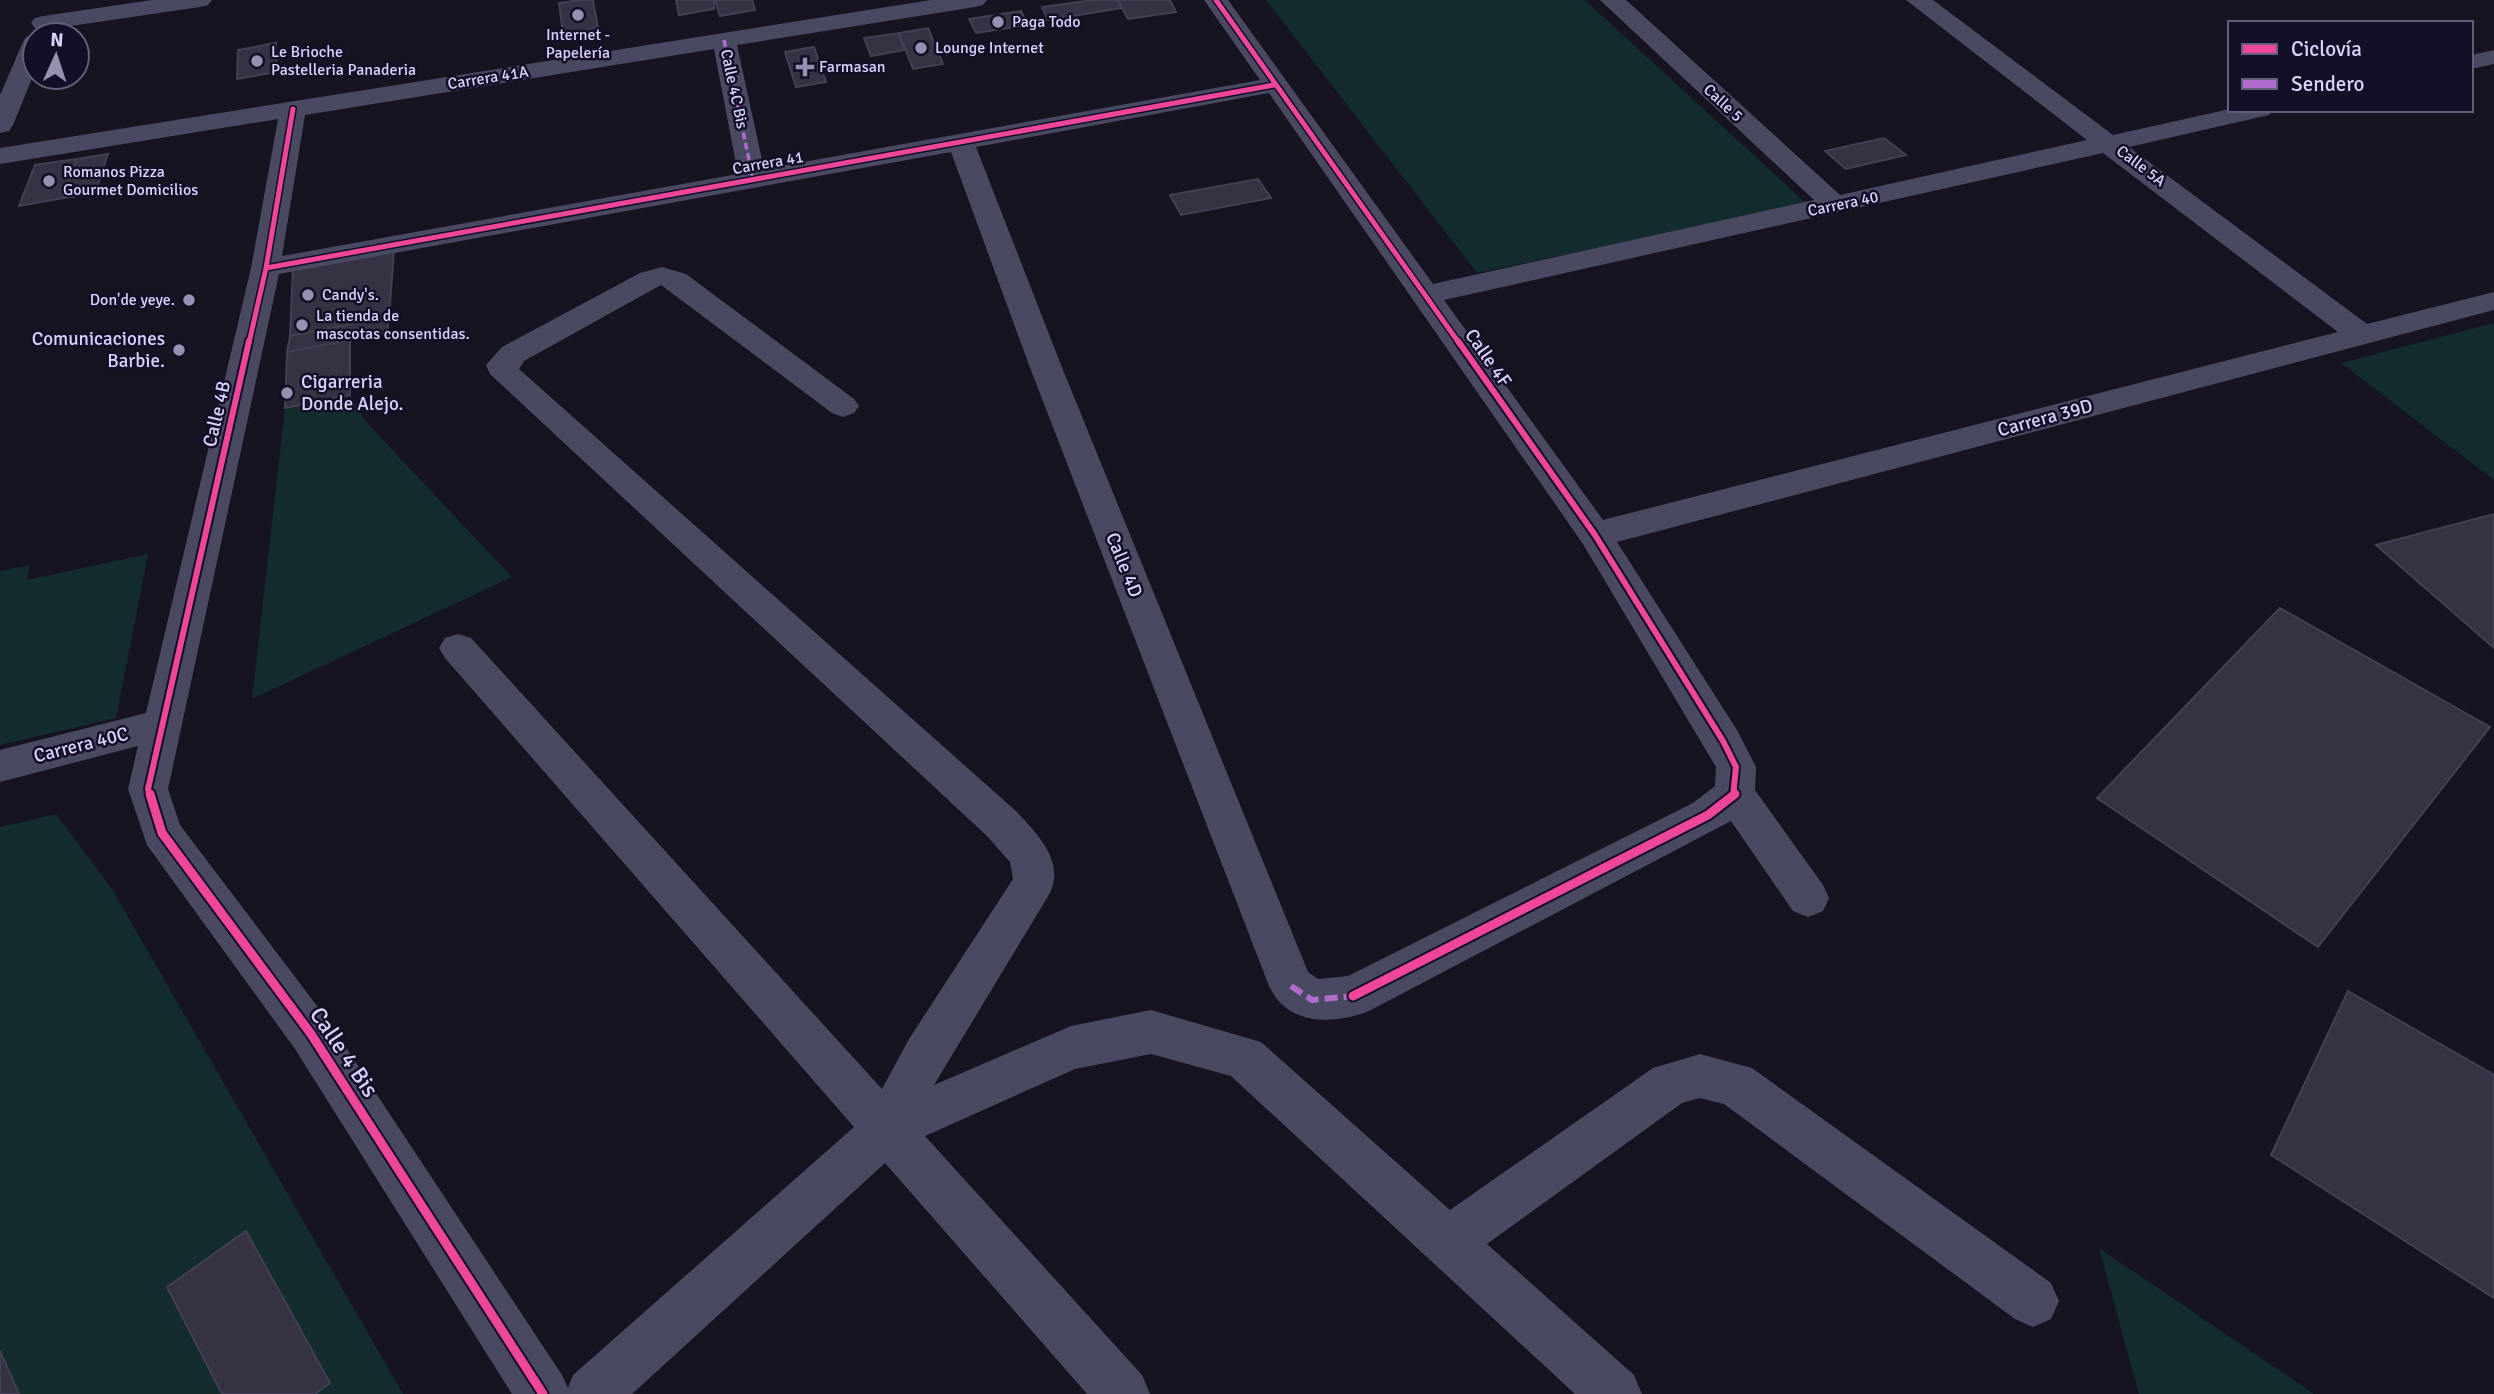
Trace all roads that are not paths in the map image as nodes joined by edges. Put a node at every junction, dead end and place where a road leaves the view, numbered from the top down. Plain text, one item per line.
1 (52, 0) edge
2 (200, 0) edge
3 (975, 0) edge
4 (1216, 0) edge
5 (1612, 0) edge
6 (1918, 0) edge
7 (947, 2) edge
8 (44, 21) edge
9 (91, 22) edge
10 (724, 40) junction
11 (2494, 57) edge
12 (2473, 62) edge
13 (21, 75) edge
14 (1275, 85) junction
15 (293, 109) junction
16 (2251, 112) edge
17 (0, 125) edge
18 (961, 143) junction
19 (2112, 144) junction
20 (0, 156) edge
21 (753, 180) junction
22 (1835, 205) junction
23 (266, 268) junction
24 (1424, 295) junction
25 (2494, 301) edge
26 (2363, 336) junction
27 (843, 407) dead end
28 (1595, 536) junction
29 (458, 648) dead end
30 (163, 724) junction
31 (0, 766) edge
32 (1735, 794) junction
33 (1808, 898) dead end
34 (887, 1129) junction
35 (1449, 1241) junction
36 (2033, 1301) dead end
37 (544, 1394) edge
38 (592, 1394) edge
39 (1123, 1394) edge
40 (1615, 1394) edge

1 - 8 street
2 - 9 street
3 - 7 street, Carrera 41A
4 - 14 street, Calle 4F
5 - 22 street, Calle 5
6 - 19 street, Calle 5A
7 - 10 street, Carrera 41A
10 - 15 street, Carrera 41A
10 - 21 street, Calle 4C Bis
11 - 12 street
13 - 17 street
14 - 18 street, Carrera 41
14 - 24 street, Calle 4F
15 - 20 street, Carrera 41A
15 - 23 street, Calle 4B
16 - 19 street, Carrera 40
18 - 21 street, Carrera 41
18 - 32 street, Calle 4D
19 - 22 street, Carrera 40
19 - 26 street, Calle 5A
21 - 23 street, Carrera 41
22 - 24 street, Carrera 40
23 - 30 street, Calle 4B
24 - 28 street, Calle 4F
25 - 26 street, Carrera 39D
26 - 28 street, Carrera 39D
27 - 34 street
28 - 32 street, Calle 4F
29 - 34 street
30 - 31 street, Carrera 40C
30 - 37 street, Calle 4 Bis
32 - 33 street
34 - 35 street
34 - 38 street
34 - 39 street
35 - 36 street
35 - 40 street

